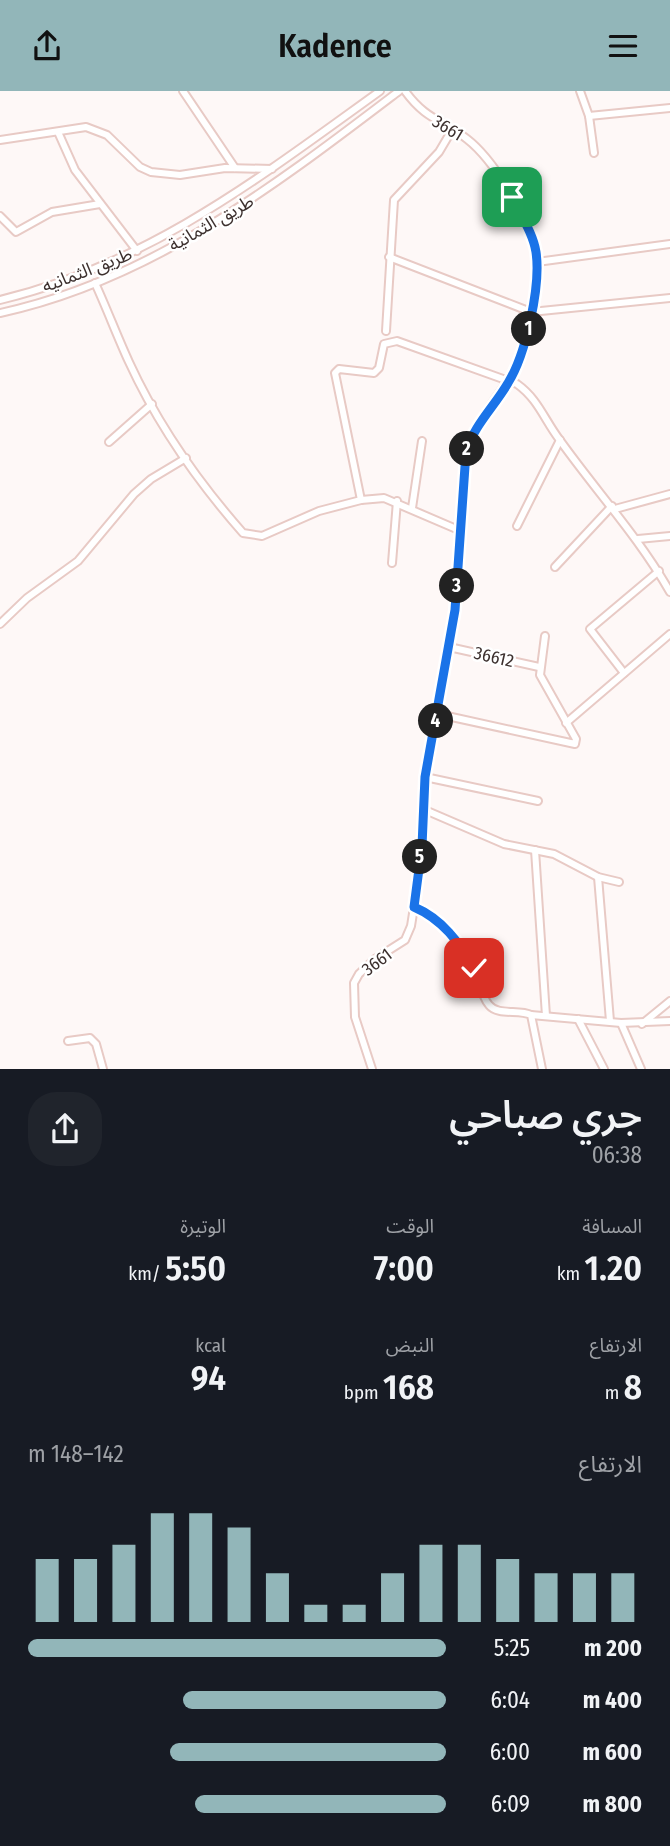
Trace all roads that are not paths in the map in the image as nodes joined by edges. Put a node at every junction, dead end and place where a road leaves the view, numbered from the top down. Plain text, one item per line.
1 (183, 91) edge
2 (380, 91) edge
3 (399, 91) edge
4 (405, 91) edge
5 (580, 91) edge
6 (670, 108) edge
7 (589, 116) junction
8 (452, 130) junction
9 (58, 132) junction
10 (0, 139) edge
11 (594, 152) dead end
12 (235, 168) junction
13 (274, 169) junction
14 (100, 204) junction
15 (0, 216) edge
16 (670, 244) edge
17 (137, 251) junction
18 (389, 257) junction
19 (537, 262) junction
20 (95, 283) junction
21 (670, 298) edge
22 (0, 300) edge
23 (531, 312) junction
24 (0, 313) edge
25 (386, 331) dead end
26 (509, 382) junction
27 (152, 404) junction
28 (560, 440) junction
29 (422, 441) dead end
30 (109, 442) dead end
31 (186, 458) junction
32 (670, 494) edge
33 (361, 500) junction
34 (397, 501) junction
35 (614, 507) junction
36 (412, 508) junction
37 (517, 526) dead end
38 (461, 531) junction
39 (670, 536) edge
40 (638, 539) junction
41 (392, 563) dead end
42 (555, 567) dead end
43 (660, 573) junction
44 (670, 575) edge
45 (670, 592) edge
46 (0, 624) edge
47 (670, 633) edge
48 (545, 636) dead end
49 (449, 647) junction
50 (539, 667) junction
51 (624, 673) junction
52 (438, 714) junction
53 (566, 723) junction
54 (425, 777) junction
55 (538, 801) dead end
56 (425, 810) junction
57 (535, 850) junction
58 (598, 877) junction
59 (618, 882) dead end
60 (414, 907) junction
61 (670, 1001) edge
62 (531, 1015) junction
63 (546, 1016) junction
64 (578, 1019) junction
65 (610, 1021) junction
66 (670, 1021) edge
67 (621, 1023) junction
68 (642, 1024) junction
69 (68, 1041) dead end
70 (542, 1068) edge
71 (103, 1069) edge
72 (370, 1069) edge
73 (533, 1069) edge
74 (604, 1069) edge
75 (641, 1069) edge

1 - 12 street
2 - 13 street, طريق الثمانيه
3 - 20 street, طريق الثمانية
4 - 8 street, 3661
5 - 7 street
6 - 7 street
7 - 11 street
8 - 18 street
8 - 19 street, 3661
9 - 10 street
9 - 12 street
9 - 14 street
12 - 13 street
13 - 17 street, طريق الثمانيه
14 - 15 street
14 - 17 street
16 - 19 street
17 - 22 street, طريق الثمانيه
18 - 23 street
18 - 25 street
19 - 23 street, 3661
20 - 24 street, طريق الثمانية
20 - 27 street
21 - 23 street
23 - 26 street, 3661
26 - 28 street
26 - 33 street
26 - 38 street, 3661
27 - 30 street
27 - 31 street
28 - 35 street
28 - 37 street
29 - 36 street
31 - 33 street
31 - 46 street
32 - 35 street
33 - 34 street
34 - 36 street
34 - 41 street
35 - 40 street
35 - 42 street
36 - 38 street
38 - 49 street, 3661
39 - 40 street
40 - 43 street
43 - 44 street
43 - 45 street
43 - 51 street
47 - 51 street
48 - 50 street
49 - 50 street, 36612
49 - 52 street, 3661
50 - 53 street
51 - 53 street
52 - 53 street
52 - 54 street, 3661
54 - 55 street
54 - 56 street, 3661
56 - 57 street
56 - 60 street, 3661
57 - 58 street
57 - 63 street
58 - 59 street
58 - 65 street
60 - 62 street
60 - 72 street, 3661
61 - 68 street
62 - 63 street
62 - 70 street
63 - 64 street
64 - 65 street
64 - 74 street
65 - 67 street
66 - 68 street
67 - 68 street
67 - 75 street
69 - 71 street
70 - 73 street

